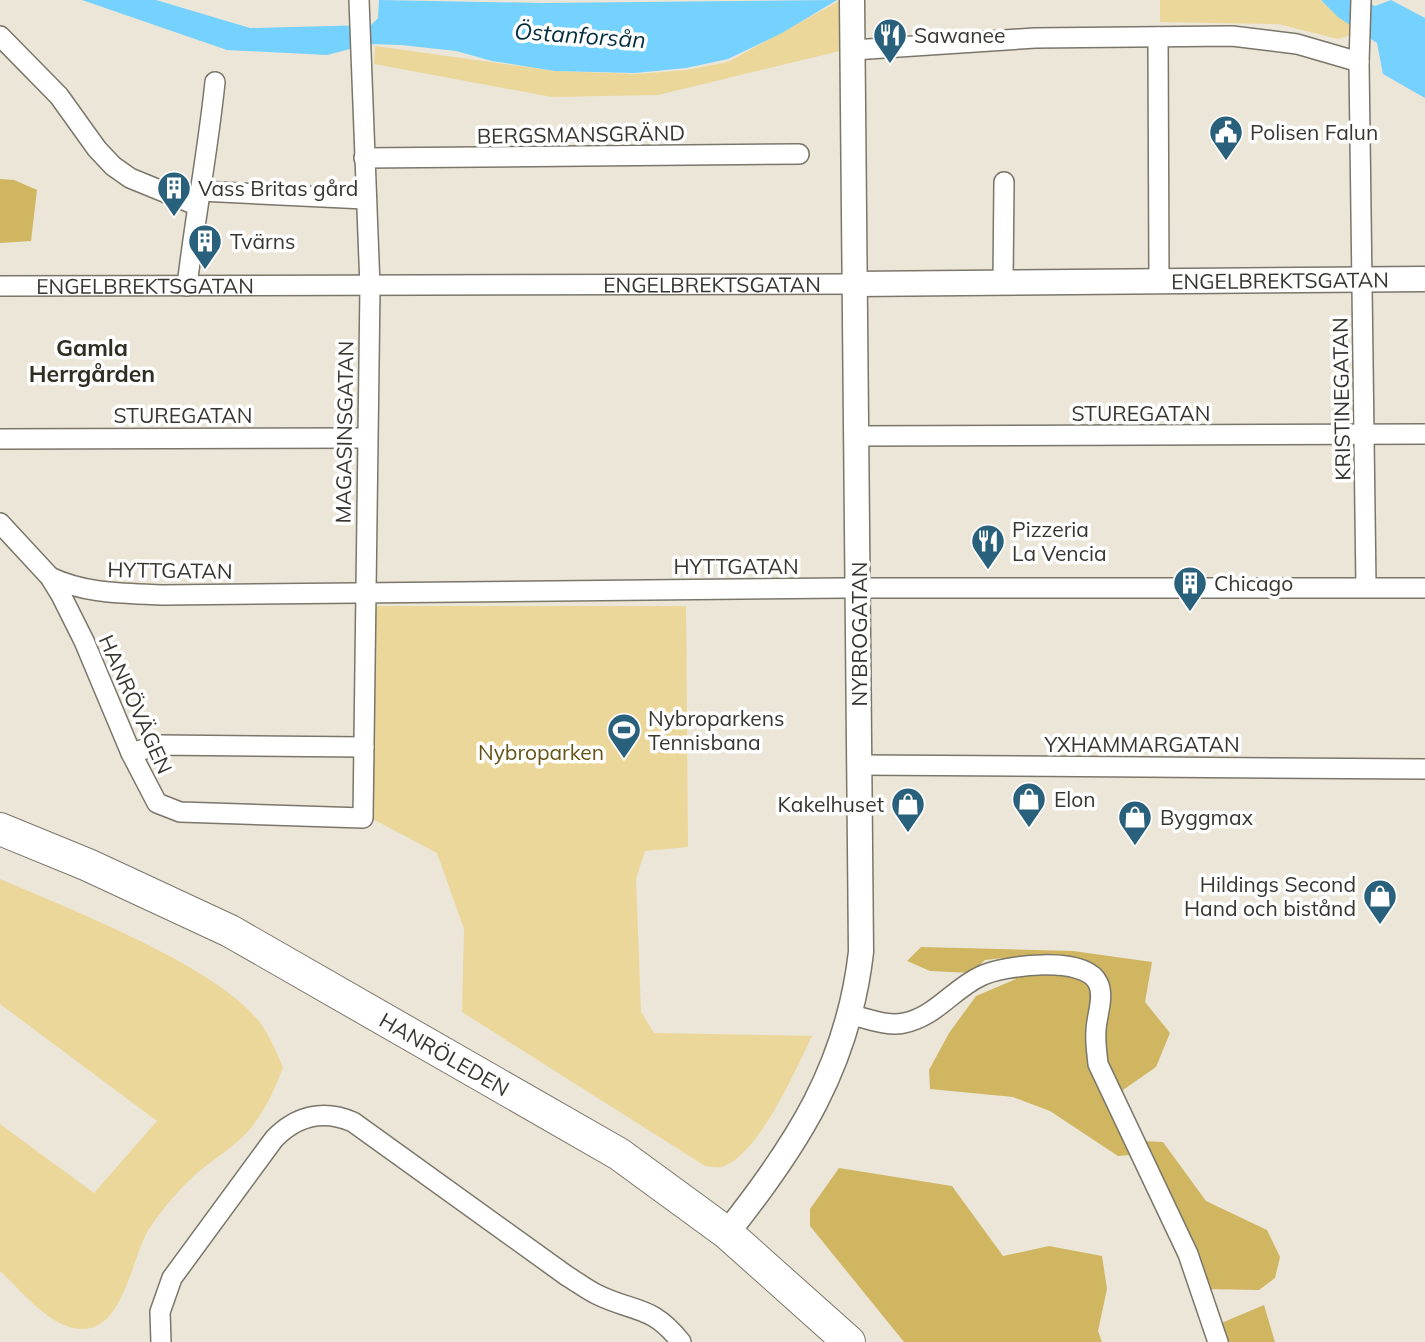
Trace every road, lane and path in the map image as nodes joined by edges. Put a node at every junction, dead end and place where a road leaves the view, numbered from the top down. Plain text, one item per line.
1 (359, 0) edge
2 (852, 0) edge
3 (1361, 0) edge
4 (0, 36) edge
5 (1158, 37) junction
6 (852, 50) junction
7 (1359, 62) junction
8 (215, 82) dead end
9 (799, 154) dead end
10 (364, 158) junction
11 (1004, 183) dead end
12 (198, 198) junction
13 (365, 199) junction
14 (1362, 279) junction
15 (1425, 279) edge
16 (1159, 281) junction
17 (1003, 282) junction
18 (855, 284) junction
19 (0, 286) edge
20 (187, 286) junction
21 (370, 287) junction
22 (1425, 433) edge
23 (1365, 434) junction
24 (857, 436) junction
25 (366, 438) junction
26 (0, 439) edge
27 (0, 523) edge
28 (50, 577) junction
29 (1366, 587) junction
30 (859, 588) junction
31 (1425, 588) edge
32 (365, 591) junction
33 (364, 747) junction
34 (131, 753) junction
35 (860, 765) junction
36 (1425, 769) edge
37 (363, 818) joint
38 (0, 829) edge
39 (851, 1014) junction
40 (727, 1233) junction
41 (161, 1342) edge
42 (681, 1342) edge
43 (849, 1342) edge
44 (1218, 1342) edge

1 - 10 street, MAGASINSGATAN
2 - 6 street, NYBROGATAN
3 - 7 street, KRISTINEGATAN
4 - 12 street
5 - 6 street
5 - 7 street
5 - 16 street
6 - 18 street, NYBROGATAN
7 - 14 street, KRISTINEGATAN
8 - 12 street
9 - 10 street, BERGSMANSGRÄND
10 - 13 street, MAGASINSGATAN
11 - 17 street
12 - 13 street
12 - 20 street
13 - 21 street, MAGASINSGATAN
14 - 15 street, ENGELBREKTSGATAN
14 - 16 street, ENGELBREKTSGATAN
14 - 23 street, KRISTINEGATAN
16 - 17 street, ENGELBREKTSGATAN
17 - 18 street, ENGELBREKTSGATAN
18 - 21 street, ENGELBREKTSGATAN
18 - 24 street, NYBROGATAN
19 - 20 street, ENGELBREKTSGATAN
20 - 21 street, ENGELBREKTSGATAN
21 - 25 street, MAGASINSGATAN
22 - 23 street, STUREGATAN
23 - 24 street, STUREGATAN
23 - 29 street, KRISTINEGATAN
24 - 30 street, NYBROGATAN
25 - 26 street, STUREGATAN
25 - 32 street, MAGASINSGATAN
27 - 28 street, HANRÖVÄGEN
28 - 32 street, HYTTGATAN
28 - 34 street, HANRÖVÄGEN
29 - 30 street, HYTTGATAN
29 - 31 street, HYTTGATAN
30 - 32 street, HYTTGATAN
30 - 35 street, NYBROGATAN
32 - 33 street, MAGASINSGATAN
33 - 34 street
33 - 37 street, MAGASINSGATAN
34 - 37 street, HANRÖVÄGEN
35 - 36 street, YXHAMMARGATAN
35 - 39 street, NYBROGATAN
38 - 40 highway, HANRÖLEDEN
39 - 40 street, NYBROGATAN
39 - 44 street
40 - 43 highway, HANRÖLEDEN
41 - 42 street

